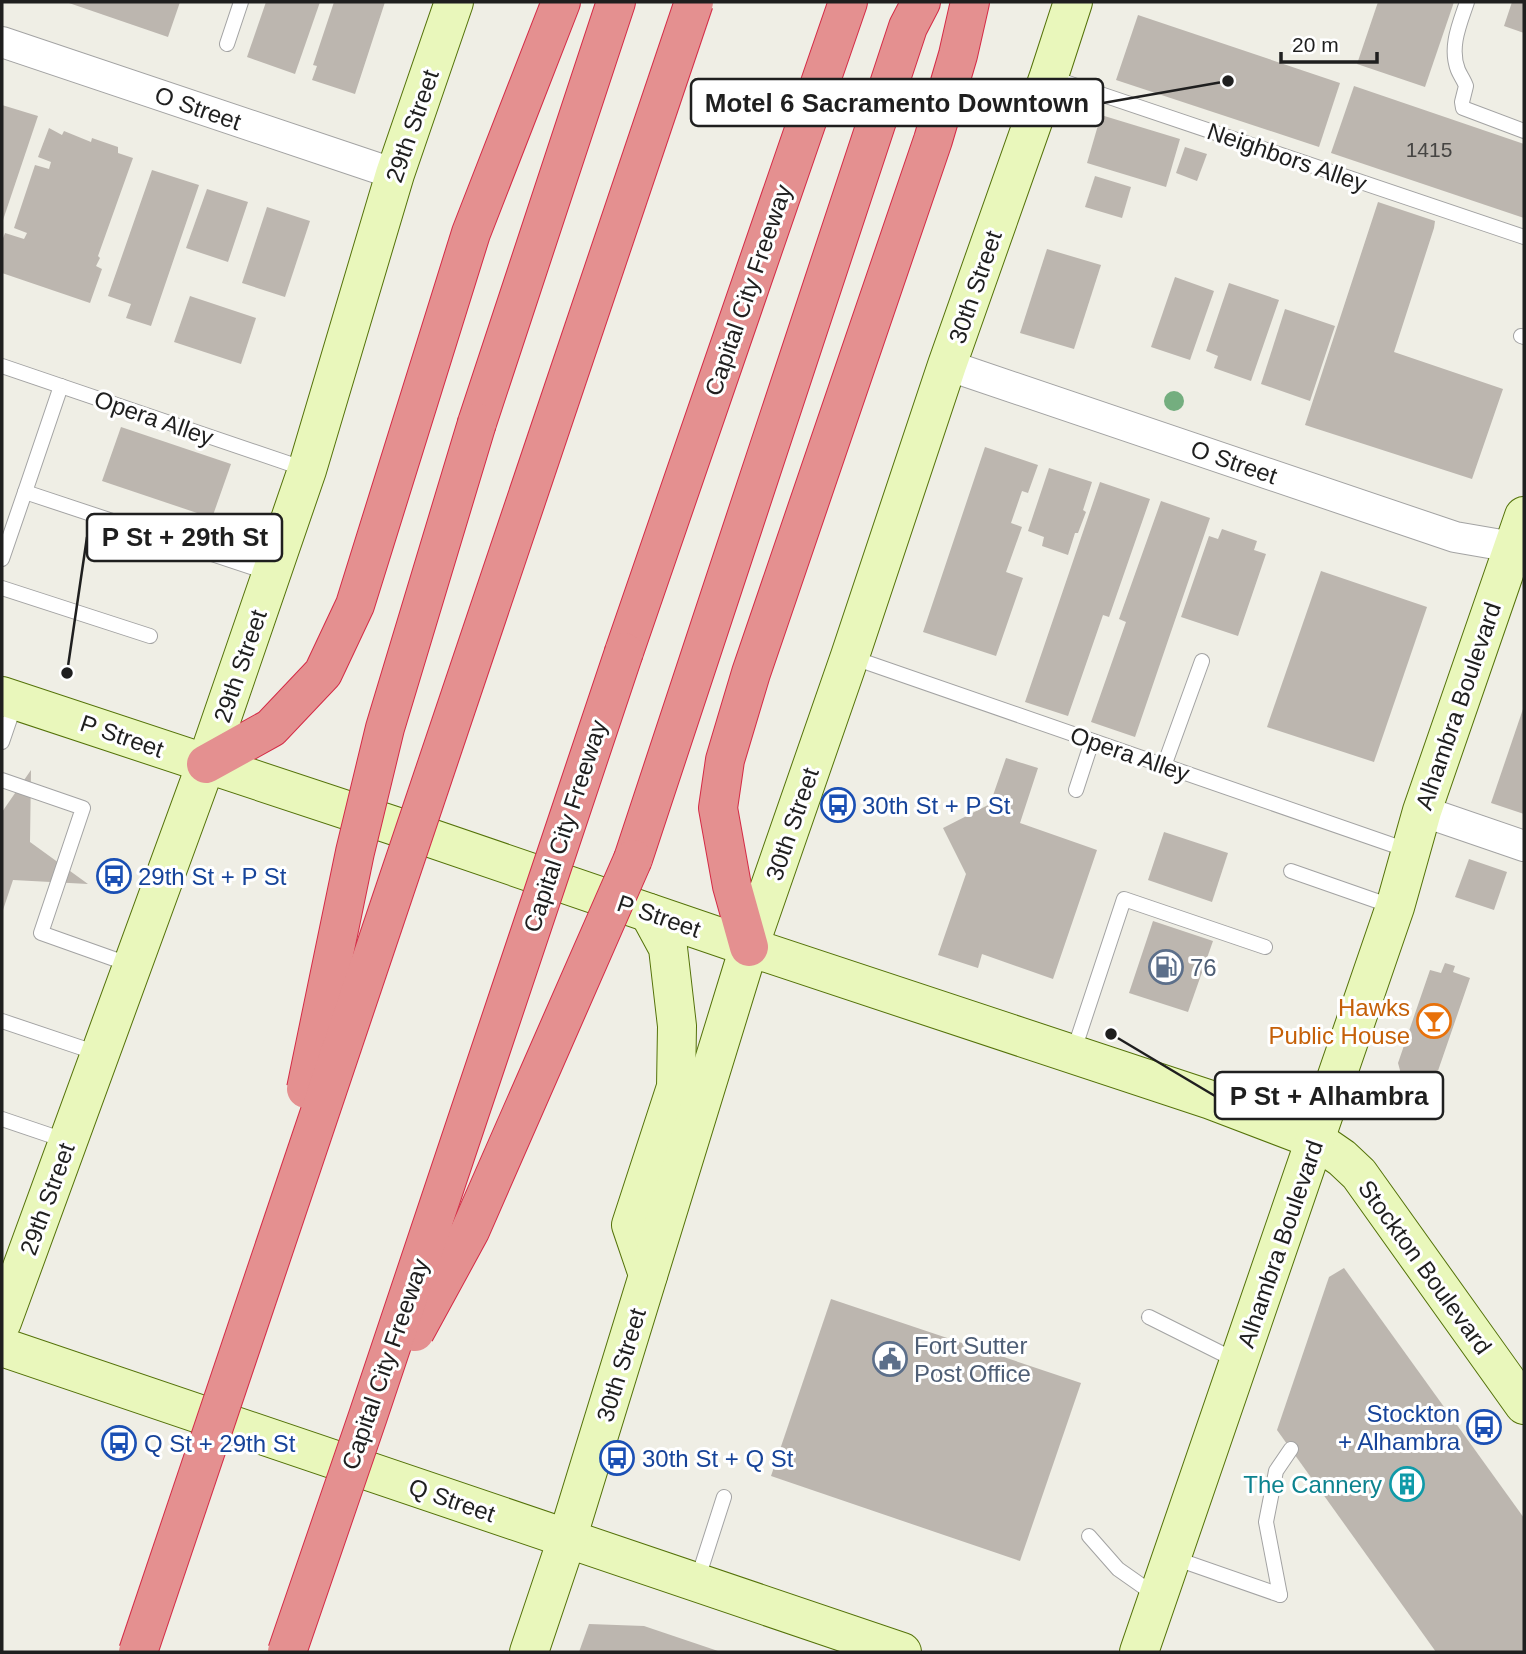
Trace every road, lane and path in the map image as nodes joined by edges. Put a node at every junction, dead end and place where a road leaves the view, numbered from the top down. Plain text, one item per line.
1 (241, 2) edge
2 (454, 2) edge
3 (561, 2) edge
4 (616, 2) edge
5 (694, 2) edge
6 (848, 2) edge
7 (921, 2) edge
8 (970, 2) edge
9 (1073, 2) edge
10 (1467, 2) edge
11 (2, 42) edge
12 (227, 44) dead end
13 (1049, 76) junction
14 (1524, 131) edge
15 (395, 174) junction
16 (1524, 237) edge
17 (947, 365) junction
18 (2, 366) edge
19 (61, 386) junction
20 (307, 470) junction
21 (25, 492) junction
22 (1521, 537) edge
23 (2, 559) edge
24 (271, 573) junction
25 (2, 588) edge
26 (150, 636) dead end
27 (850, 656) junction
28 (1202, 660) dead end
29 (9, 698) edge
30 (1092, 741) junction
31 (2, 742) edge
32 (206, 764) junction
33 (1164, 766) junction
34 (2, 780) edge
35 (1076, 790) dead end
36 (1422, 811) junction
37 (1524, 846) edge
38 (1410, 851) junction
39 (1290, 871) dead end
40 (1395, 907) junction
41 (649, 912) junction
42 (749, 947) junction
43 (1265, 947) dead end
44 (132, 965) junction
45 (2, 1021) edge
46 (100, 1054) junction
47 (1073, 1055) junction
48 (2, 1119) edge
49 (1316, 1140) junction
50 (68, 1142) junction
51 (272, 1254) junction
52 (648, 1275) junction
53 (1149, 1317) dead end
54 (2, 1322) edge
55 (2, 1347) edge
56 (1238, 1362) junction
57 (1524, 1405) edge
58 (368, 1416) junction
59 (1290, 1449) dead end
60 (724, 1497) dead end
61 (1089, 1536) dead end
62 (568, 1539) junction
63 (1173, 1558) junction
64 (696, 1582) junction
65 (1159, 1597) junction
66 (893, 1651) edge
67 (138, 1652) edge
68 (287, 1652) edge
69 (528, 1652) edge
70 (1139, 1652) edge

1 - 12 lane
2 - 15 main road, 29th Street
3 - 32 highway
4 - 51 highway, bridge
5 - 51 highway, bridge
6 - 58 highway, Capital City Freeway, bridge
7 - 58 highway, bridge
8 - 42 highway
9 - 13 main road, 30th Street
10 - 14 lane
11 - 15 street, O Street
13 - 16 lane, Neighbors Alley
13 - 17 main road, 30th Street
15 - 20 main road, 29th Street
17 - 22 street, O Street
17 - 27 main road, 30th Street
18 - 19 lane, Opera Alley
19 - 20 lane, Opera Alley
19 - 21 lane
20 - 24 main road, 29th Street
21 - 23 lane
21 - 24 lane
22 - 36 main road, Alhambra Boulevard
24 - 32 main road, 29th Street
25 - 26 lane
27 - 30 lane, Opera Alley
27 - 42 main road, 30th Street
28 - 33 lane
29 - 31 lane
29 - 32 main road, P Street
30 - 33 lane, Opera Alley
30 - 35 lane
32 - 41 main road, P Street
32 - 44 main road, 29th Street
33 - 38 lane, Opera Alley
34 - 44 lane
36 - 37 street
36 - 38 main road, Alhambra Boulevard
38 - 40 main road, Alhambra Boulevard
39 - 40 lane
40 - 49 main road, Alhambra Boulevard
41 - 42 main road, P Street
41 - 52 main road
42 - 47 main road, P Street
42 - 52 main road, 30th Street
43 - 47 lane
44 - 46 main road, 29th Street
45 - 46 lane
46 - 50 main road, 29th Street
47 - 49 main road, P Street
48 - 50 lane
49 - 56 main road, Alhambra Boulevard
49 - 57 main road, Stockton Boulevard
50 - 54 main road, 29th Street
51 - 67 highway, bridge
52 - 62 main road, 30th Street
53 - 56 lane
55 - 62 main road, Q Street
56 - 63 main road, Alhambra Boulevard
58 - 68 highway, Capital City Freeway, bridge
59 - 63 lane
60 - 64 lane
61 - 65 lane
62 - 64 main road, Q Street
62 - 69 main road, 30th Street
63 - 65 main road, Alhambra Boulevard
64 - 66 main road, Q Street
65 - 70 main road, Alhambra Boulevard

